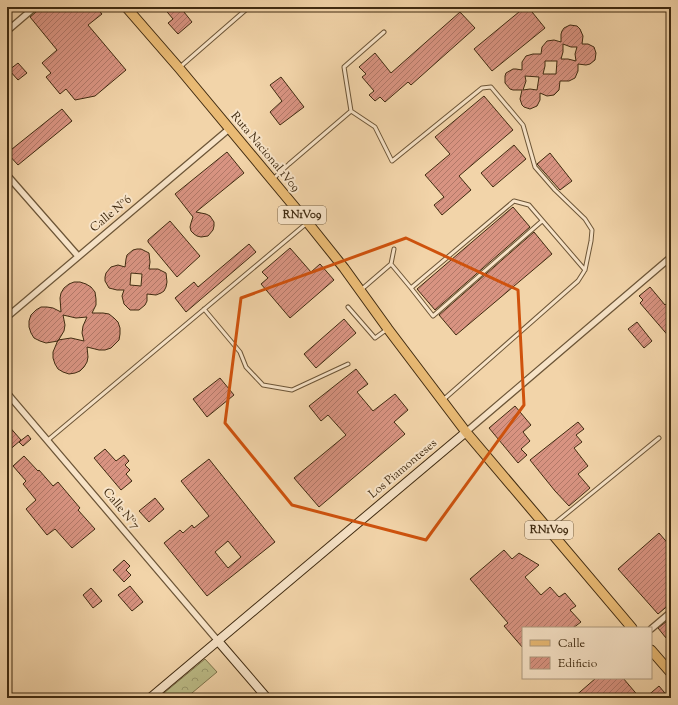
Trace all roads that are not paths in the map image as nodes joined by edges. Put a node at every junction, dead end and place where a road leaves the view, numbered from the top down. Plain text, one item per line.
1 (35, 7) edge
2 (126, 7) edge
3 (250, 7) edge
4 (7, 31) edge
5 (384, 32) dead end
6 (178, 68) junction
7 (351, 111) junction
8 (229, 129) junction
9 (7, 175) edge
10 (272, 180) junction
11 (542, 221) junction
12 (308, 223) junction
13 (394, 249) dead end
14 (78, 256) junction
15 (671, 257) edge
16 (391, 264) junction
17 (585, 270) junction
18 (411, 288) junction
19 (360, 290) junction
20 (348, 307) dead end
21 (204, 309) junction
22 (7, 317) edge
23 (388, 329) junction
24 (348, 364) dead end
25 (7, 393) edge
26 (442, 401) junction
27 (466, 432) junction
28 (659, 438) dead end
29 (48, 440) junction
30 (548, 529) junction
31 (671, 612) edge
32 (631, 627) edge
33 (652, 628) edge
34 (218, 641) junction
35 (652, 651) edge
36 (671, 673) edge
37 (262, 696) edge
38 (150, 698) edge

1 - 4 street
2 - 6 main road, Ruta Nacional 1V09 / RN1V09
3 - 6 lane
5 - 7 lane
6 - 8 main road, Ruta Nacional 1V09 / RN1V09
7 - 10 lane
7 - 17 lane
8 - 10 main road, Ruta Nacional 1V09 / RN1V09
8 - 14 street, Calle Nº6
9 - 14 street
10 - 12 main road, Ruta Nacional 1V09 / RN1V09
11 - 17 lane
11 - 18 lane
11 - 18 lane
12 - 19 main road, Ruta Nacional 1V09 / RN1V09
12 - 21 lane
13 - 16 lane
14 - 22 street, Calle Nº6
15 - 27 street, Los Piamonteses
16 - 18 lane
16 - 19 lane
17 - 26 lane
19 - 23 main road, Ruta Nacional 1V09 / RN1V09
20 - 23 lane
21 - 24 lane
21 - 29 lane
23 - 26 main road, Ruta Nacional 1V09 / RN1V09
25 - 29 street, Calle Nº7
26 - 27 main road, Ruta Nacional 1V09 / RN1V09
27 - 30 main road, RN1V09
27 - 34 main road, Los Piamonteses
28 - 30 lane
29 - 34 street, Calle Nº7
30 - 32 main road, RN1V09
31 - 33 street
34 - 37 main road
34 - 38 main road, Los Piamonteses
35 - 36 main road

